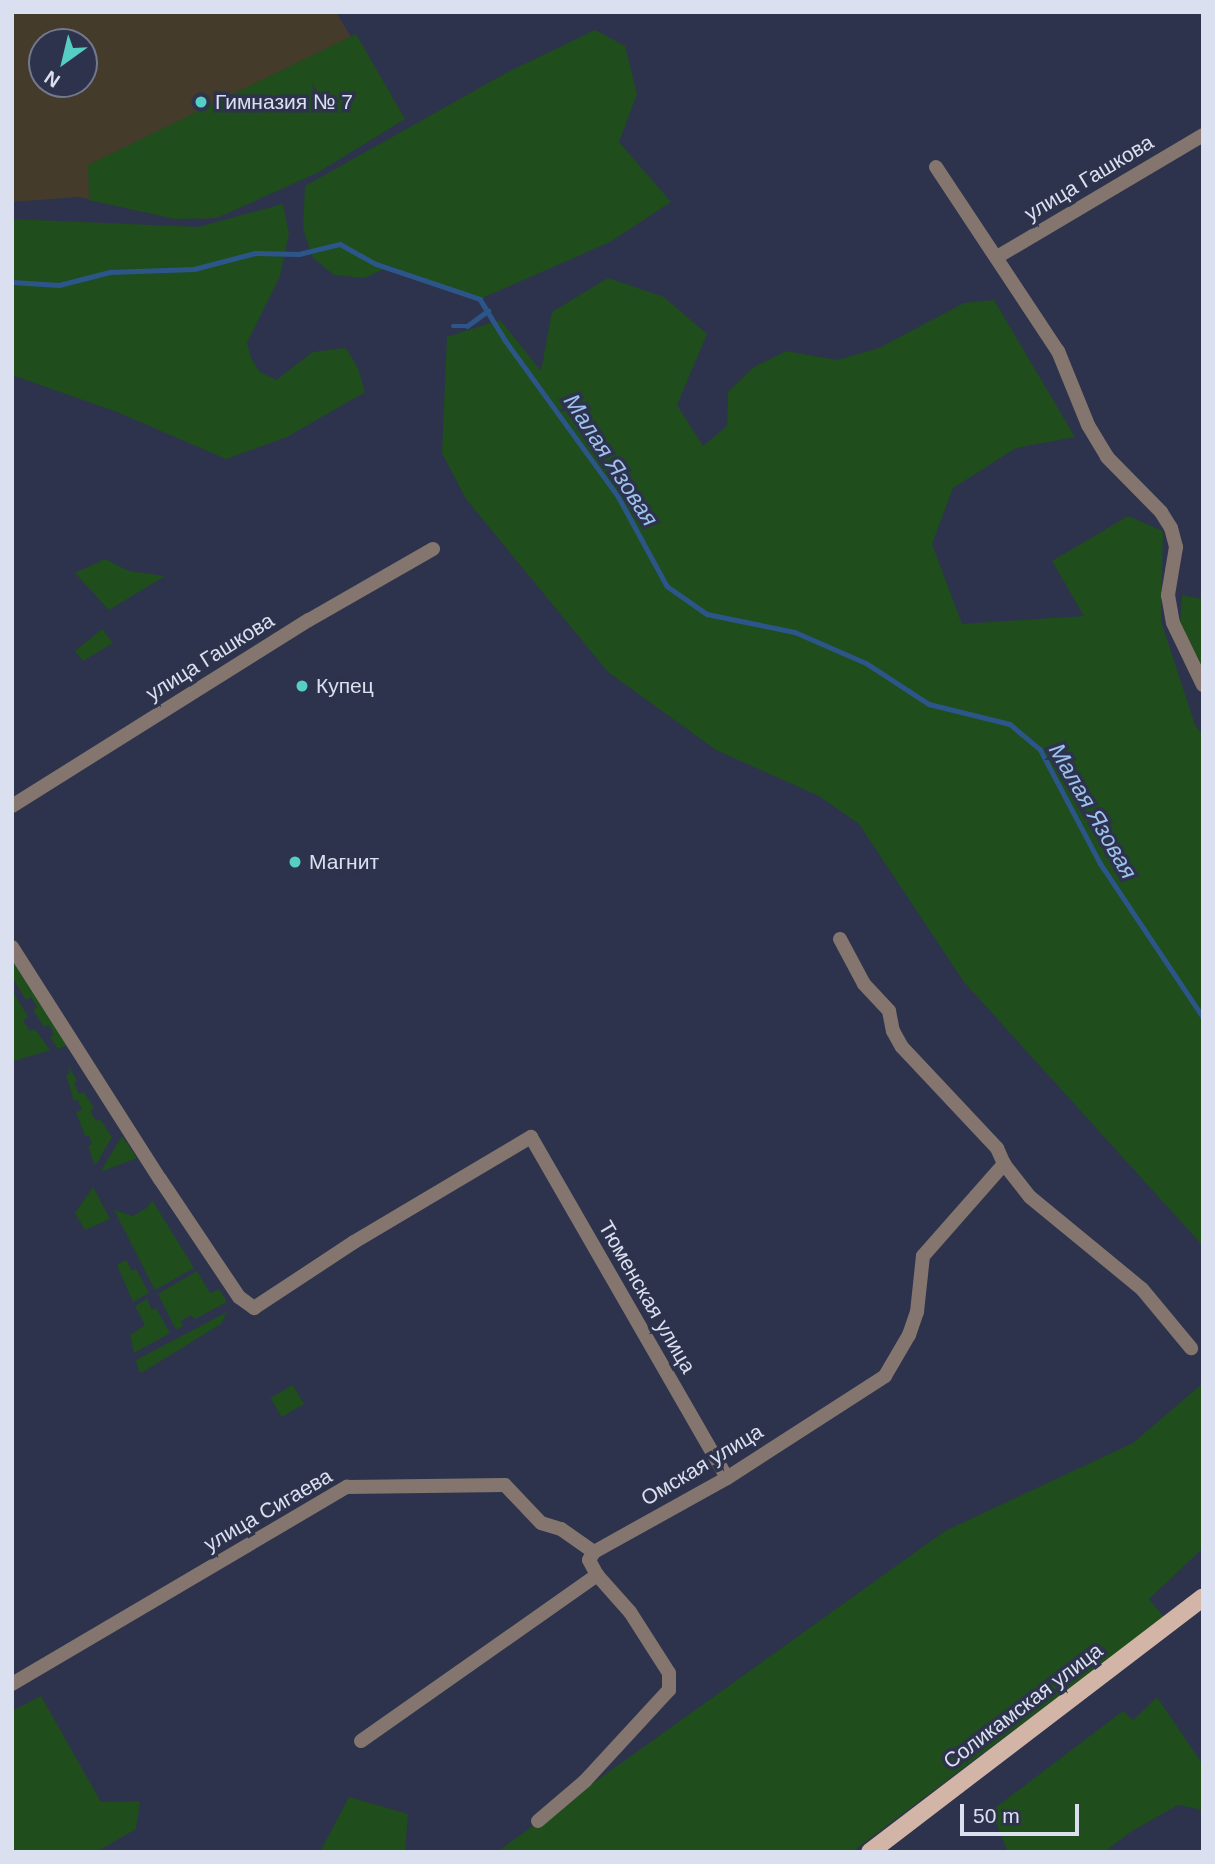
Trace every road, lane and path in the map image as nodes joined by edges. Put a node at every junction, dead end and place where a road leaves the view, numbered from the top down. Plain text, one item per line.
1 (1203, 135) edge
2 (936, 167) dead end
3 (997, 257) junction
4 (433, 549) dead end
5 (1203, 685) edge
6 (12, 806) edge
7 (840, 939) dead end
8 (12, 947) edge
9 (1004, 1164) junction
10 (1191, 1348) dead end
11 (727, 1478) junction
12 (594, 1552) junction
13 (597, 1575) junction
14 (1203, 1597) edge
15 (12, 1684) edge
16 (361, 1741) dead end
17 (538, 1821) dead end
18 (870, 1852) edge

1 - 3 street, улица Гашкова
2 - 3 street
3 - 5 street
4 - 6 street, улица Гашкова
7 - 9 street
8 - 11 street, Тюменская улица
9 - 10 street
9 - 11 street, Омская улица
11 - 12 street, Омская улица
12 - 13 street
12 - 15 street, улица Сигаева
13 - 16 street
13 - 17 street
14 - 18 main road, Соликамская улица

